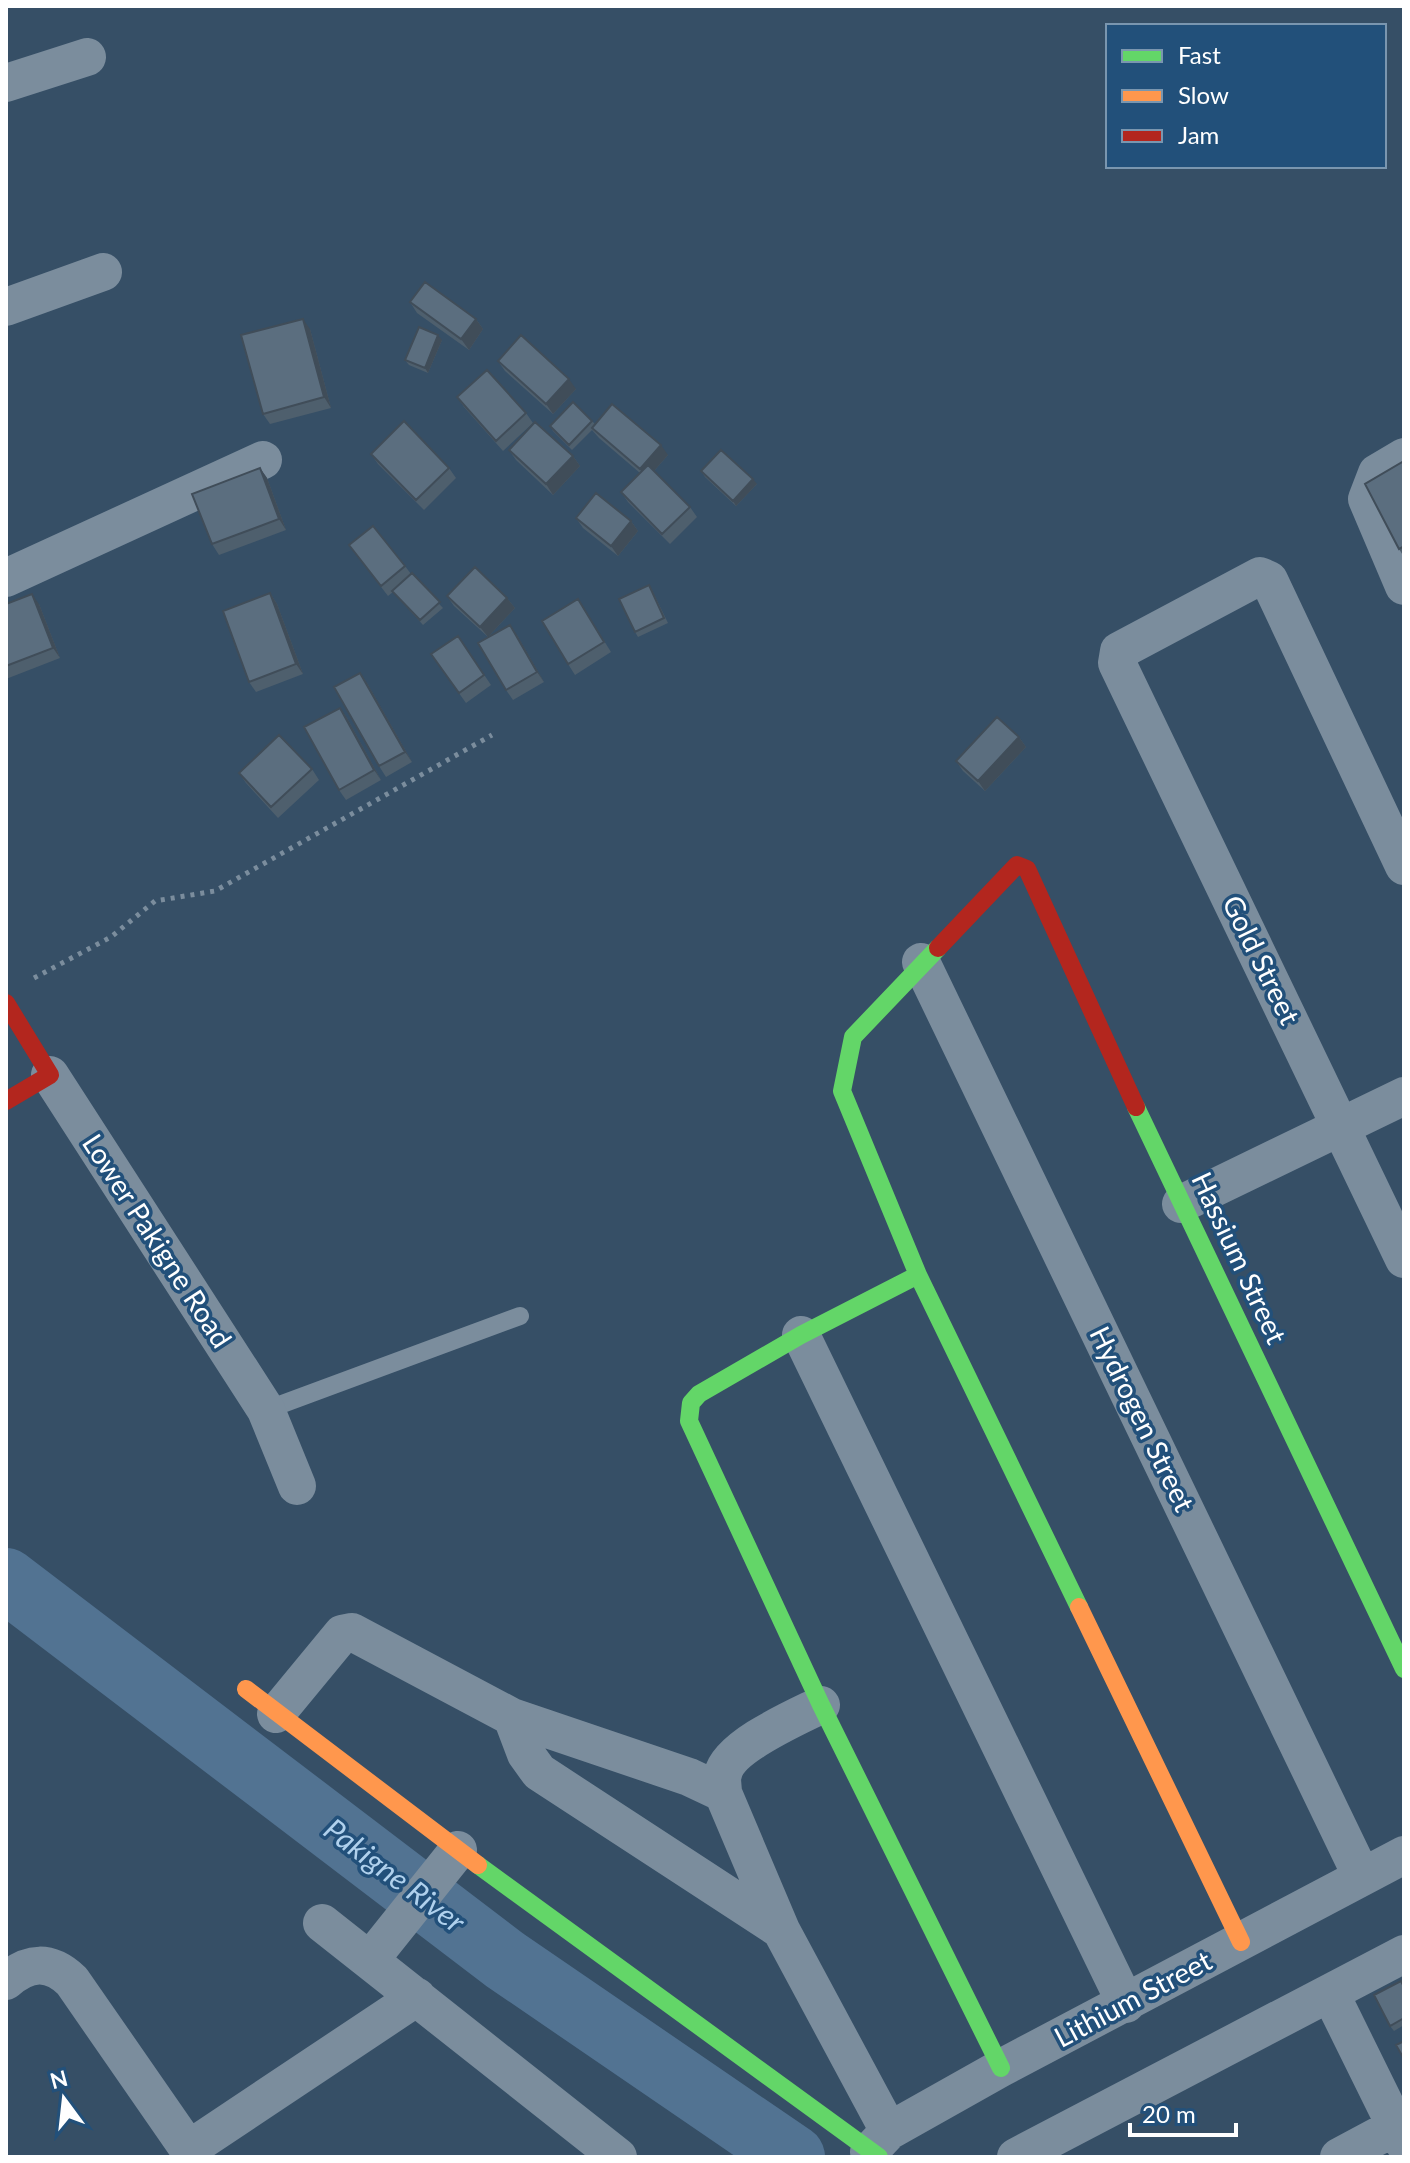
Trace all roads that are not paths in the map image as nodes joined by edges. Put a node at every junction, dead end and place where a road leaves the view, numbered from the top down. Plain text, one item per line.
1 (87, 57) dead end
2 (6, 83) edge
3 (103, 272) dead end
4 (6, 307) edge
5 (1404, 457) edge
6 (263, 460) dead end
7 (6, 578) edge
8 (1404, 586) edge
9 (1404, 866) edge
10 (921, 962) junction
11 (6, 1003) edge
12 (50, 1075) junction
13 (1404, 1096) edge
14 (6, 1101) edge
15 (1342, 1126) junction
16 (1181, 1204) junction
17 (1404, 1259) edge
18 (918, 1275) junction
19 (520, 1316) dead end
20 (801, 1335) junction
21 (266, 1410) junction
22 (297, 1486) dead end
23 (1404, 1669) edge
24 (246, 1689) dead end
25 (821, 1705) junction
26 (276, 1714) junction
27 (512, 1717) junction
28 (723, 1793) junction
29 (1404, 1855) edge
30 (450, 1860) junction
31 (1362, 1877) junction
32 (322, 1923) dead end
33 (781, 1930) junction
34 (1241, 1942) junction
35 (1404, 1954) edge
36 (370, 1960) junction
37 (6, 1981) edge
38 (1331, 1995) junction
39 (417, 1997) junction
40 (1126, 2004) junction
41 (1001, 2068) junction
42 (1399, 2135) edge
43 (879, 2146) edge
44 (191, 2153) edge
45 (618, 2157) edge
46 (1016, 2157) edge
47 (1339, 2157) edge

1 - 2 street
3 - 4 street
5 - 8 street
6 - 7 street
9 - 15 street, Gold Street
10 - 16 street, Hassium Street
10 - 18 street
10 - 31 street, Hydrogen Street
11 - 12 street, Lower Pakigne Road
12 - 14 street
12 - 21 street, Lower Pakigne Road
13 - 15 street
15 - 16 street
15 - 17 street, Gold Street
16 - 23 street, Hassium Street
18 - 20 street
18 - 34 street
19 - 21 lane
20 - 25 street
20 - 40 street
21 - 22 street, Lower Pakigne Road
24 - 26 street
25 - 28 street
25 - 41 street
26 - 27 street
26 - 30 street
27 - 28 street
27 - 33 street
28 - 33 street
29 - 31 street, Lithium Street
30 - 36 street
30 - 43 street
31 - 34 street, Lithium Street
32 - 36 street
33 - 43 street
34 - 40 street, Lithium Street
35 - 38 street
36 - 39 street
37 - 44 street
38 - 42 street
38 - 46 street
39 - 44 street
39 - 45 street
40 - 41 street, Lithium Street
41 - 43 street, Lithium Street
42 - 47 street

